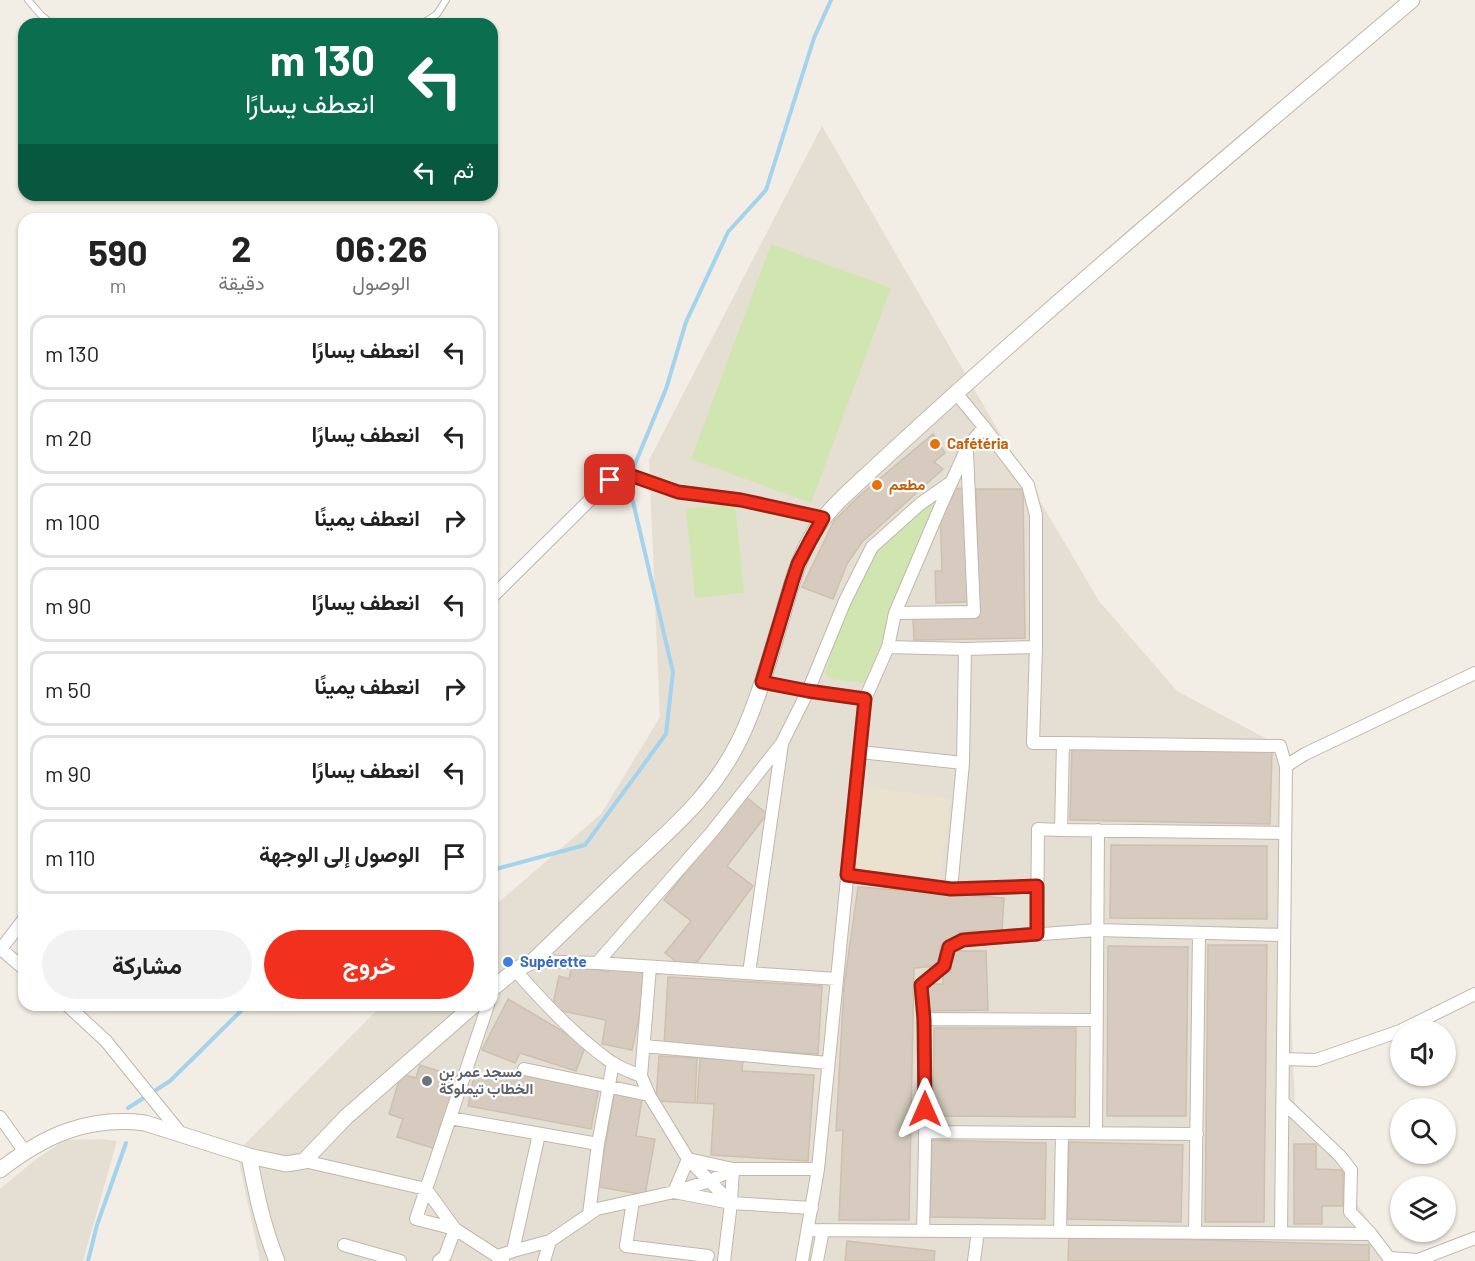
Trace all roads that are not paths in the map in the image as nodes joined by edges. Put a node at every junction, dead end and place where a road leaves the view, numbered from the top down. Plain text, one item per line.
1 (28, 0) edge
2 (446, 0) edge
3 (1412, 0) edge
4 (45, 18) edge
5 (431, 18) edge
6 (956, 393) junction
7 (984, 427) junction
8 (967, 448) junction
9 (952, 482) junction
10 (823, 518) junction
11 (498, 591) edge
12 (896, 613) junction
13 (888, 647) junction
14 (1036, 647) junction
15 (965, 649) junction
16 (1475, 673) edge
17 (762, 682) junction
18 (808, 691) junction
19 (865, 699) junction
20 (782, 743) junction
21 (1063, 743) junction
22 (860, 752) junction
23 (963, 763) junction
24 (1286, 766) junction
25 (1060, 830) junction
26 (1098, 830) junction
27 (1285, 832) junction
28 (847, 875) junction
29 (1037, 886) junction
30 (951, 889) junction
31 (18, 926) edge
32 (1097, 930) junction
33 (1199, 933) junction
34 (1037, 934) junction
35 (1284, 935) junction
36 (0, 949) edge
37 (533, 960) junction
38 (597, 963) junction
39 (18, 964) edge
40 (650, 967) junction
41 (515, 970) junction
42 (749, 973) junction
43 (837, 979) junction
44 (498, 985) edge
45 (1475, 994) edge
46 (74, 1011) edge
47 (467, 1011) edge
48 (486, 1011) edge
49 (924, 1019) junction
50 (1097, 1020) junction
51 (644, 1046) junction
52 (1283, 1059) junction
53 (613, 1063) junction
54 (828, 1063) junction
55 (524, 1069) dead end
56 (641, 1076) junction
57 (609, 1086) junction
58 (650, 1095) junction
59 (1283, 1102) junction
60 (0, 1117) edge
61 (450, 1118) junction
62 (925, 1132) junction
63 (1062, 1133) junction
64 (1096, 1133) junction
65 (539, 1134) junction
66 (1197, 1134) junction
67 (182, 1135) junction
68 (598, 1144) junction
69 (25, 1152) junction
70 (249, 1156) junction
71 (688, 1159) junction
72 (304, 1161) junction
73 (733, 1169) junction
74 (818, 1169) junction
75 (0, 1170) edge
76 (710, 1181) junction
77 (426, 1189) junction
78 (674, 1192) junction
79 (633, 1201) junction
80 (731, 1203) junction
81 (812, 1208) junction
82 (590, 1214) junction
83 (455, 1229) junction
84 (808, 1230) junction
85 (823, 1230) junction
86 (923, 1231) junction
87 (978, 1231) junction
88 (1060, 1232) junction
89 (1195, 1233) junction
90 (1281, 1233) junction
91 (1371, 1234) junction
92 (1475, 1238) edge
93 (550, 1241) junction
94 (344, 1245) dead end
95 (513, 1251) junction
96 (708, 1256) dead end
97 (501, 1259) edge
98 (277, 1261) edge
99 (400, 1261) edge
100 (439, 1261) edge
101 (544, 1261) edge
102 (724, 1261) edge
103 (802, 1261) edge
104 (817, 1261) edge
105 (974, 1261) edge

1 - 4 lane
2 - 5 lane
3 - 6 street
6 - 7 street
6 - 10 street
7 - 8 street
7 - 14 street
8 - 9 street
8 - 12 street
9 - 12 street
9 - 18 street
10 - 11 street
10 - 17 street
12 - 13 street
13 - 15 street
13 - 19 street
14 - 15 street
14 - 21 street
15 - 23 street
16 - 24 street
17 - 18 street
17 - 37 street
18 - 19 street
18 - 20 street
19 - 22 street
20 - 38 street
20 - 42 street
21 - 24 street
21 - 25 street
22 - 23 street
22 - 28 street
23 - 30 street
24 - 27 street
25 - 26 street
25 - 29 street
26 - 27 street
26 - 32 street
27 - 35 street
28 - 30 street
28 - 43 street
29 - 30 street
29 - 34 street
31 - 36 street
32 - 33 street
32 - 34 street
32 - 50 street
33 - 35 street
33 - 66 street
34 - 49 street
35 - 52 street
36 - 39 street
37 - 38 street
37 - 41 street
38 - 40 street
40 - 42 street
40 - 51 street
41 - 44 street
41 - 53 street
42 - 43 street
43 - 54 street
45 - 52 street
46 - 67 street
47 - 72 street
48 - 61 street
49 - 50 street
49 - 62 street
50 - 64 street
51 - 54 street
51 - 56 street
52 - 59 street
53 - 56 street
53 - 57 street
54 - 74 street
55 - 57 street
56 - 58 street
57 - 58 street
57 - 68 street
58 - 71 street
59 - 90 street
59 - 91 street
60 - 69 street
61 - 65 street
61 - 77 street
62 - 63 street
62 - 86 street
63 - 64 street
63 - 88 street
64 - 66 street
65 - 68 street
65 - 95 street
66 - 89 street
67 - 69 street
67 - 70 street
68 - 82 street
69 - 75 street
70 - 72 street
70 - 98 street
71 - 73 street
71 - 76 street
71 - 78 street
72 - 77 street
73 - 74 street
73 - 76 street
73 - 80 street
74 - 81 street
76 - 78 street
76 - 80 street
77 - 83 street
77 - 83 street
78 - 79 street
78 - 80 street
79 - 82 street
79 - 96 street
80 - 81 street
80 - 102 street
81 - 84 street
82 - 93 street
83 - 97 street
83 - 100 street
84 - 85 street
84 - 103 street
85 - 86 street
85 - 104 street
86 - 87 street
87 - 88 street
87 - 105 street
88 - 89 street
89 - 90 street
90 - 91 street
91 - 92 street
93 - 95 street
93 - 101 street
94 - 99 street
95 - 97 street

